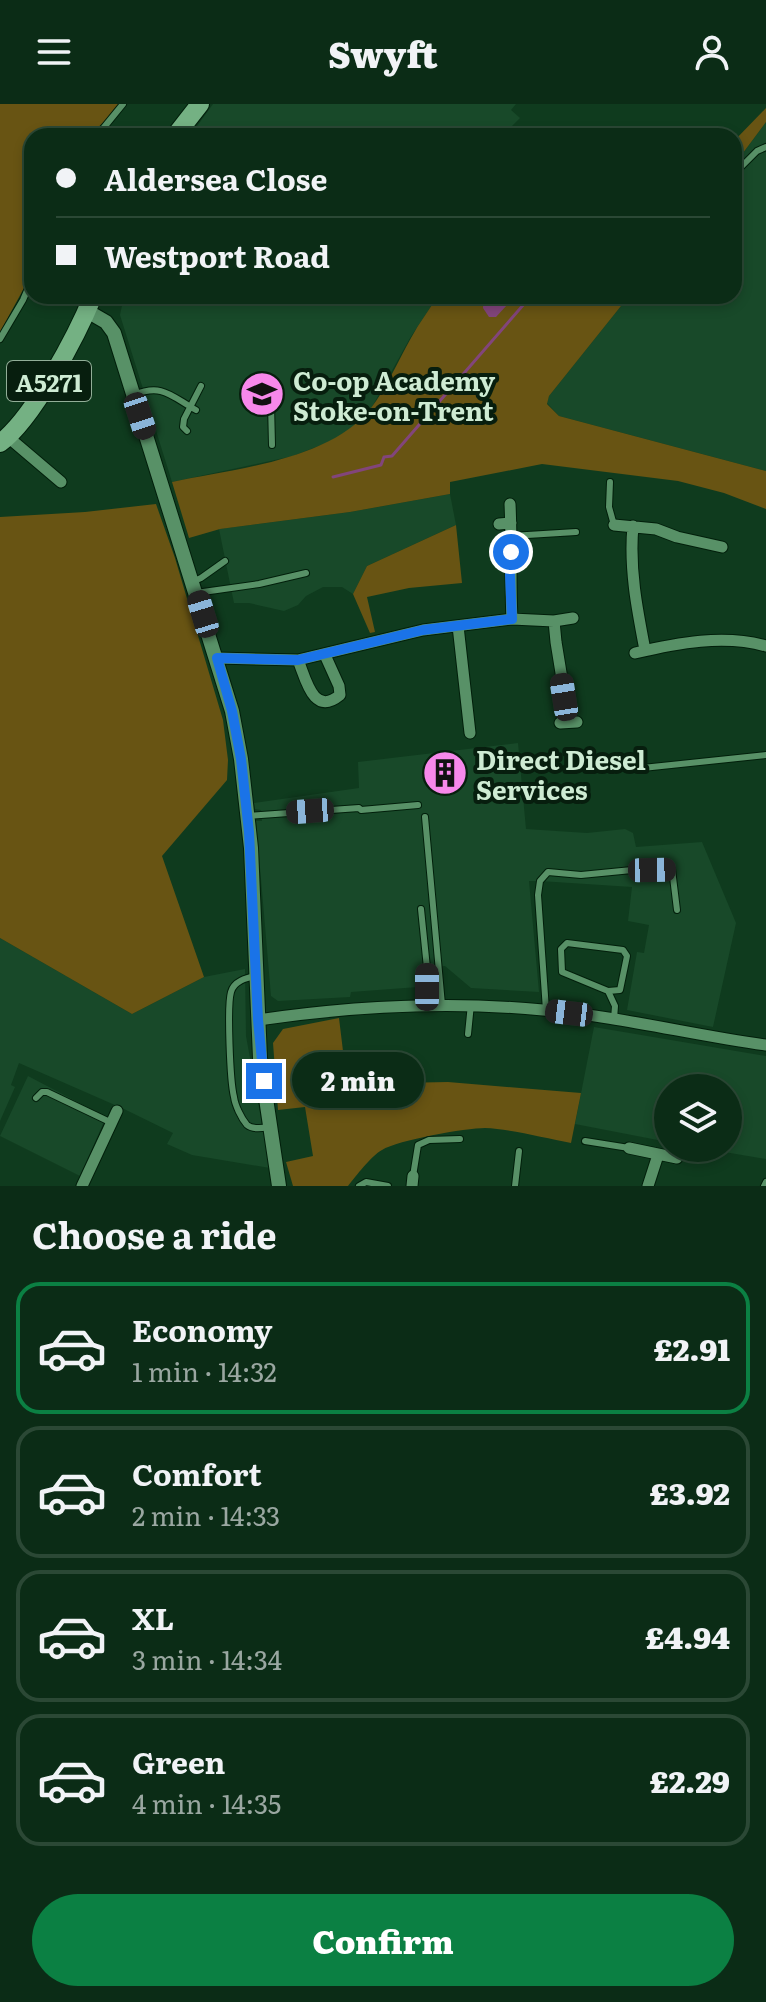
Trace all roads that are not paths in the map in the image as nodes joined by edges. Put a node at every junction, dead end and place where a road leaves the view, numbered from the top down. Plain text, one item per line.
1 (123, 104) edge
2 (200, 104) edge
3 (103, 128) edge
4 (181, 128) edge
5 (766, 147) edge
6 (742, 166) edge
7 (24, 298) edge
8 (89, 304) edge
9 (91, 304) edge
10 (0, 339) edge
11 (201, 386) dead end
12 (134, 395) junction
13 (271, 404) dead end
14 (193, 408) junction
15 (187, 431) dead end
16 (4, 440) edge
17 (272, 445) dead end
18 (61, 482) dead end
19 (610, 482) dead end
20 (510, 504) dead end
21 (614, 525) joint
22 (633, 526) junction
23 (507, 528) junction
24 (576, 532) dead end
25 (722, 547) dead end
26 (225, 561) dead end
27 (306, 573) dead end
28 (194, 587) junction
29 (573, 618) dead end
30 (512, 619) junction
31 (554, 621) junction
32 (458, 626) junction
33 (766, 646) edge
34 (325, 655) junction
35 (217, 658) junction
36 (298, 660) junction
37 (569, 723) dead end
38 (470, 733) dead end
39 (766, 755) edge
40 (633, 769) dead end
41 (418, 805) dead end
42 (247, 816) junction
43 (425, 817) dead end
44 (421, 909) dead end
45 (677, 910) dead end
46 (256, 976) junction
47 (620, 990) junction
48 (608, 991) junction
49 (471, 1004) junction
50 (427, 1005) junction
51 (442, 1005) junction
52 (546, 1010) junction
53 (614, 1013) junction
54 (258, 1020) junction
55 (468, 1034) dead end
56 (766, 1045) edge
57 (36, 1098) dead end
58 (114, 1117) joint
59 (271, 1127) junction
60 (460, 1139) dead end
61 (585, 1141) dead end
62 (629, 1148) joint
63 (519, 1151) dead end
64 (654, 1154) edge
65 (656, 1162) edge
66 (412, 1181) edge
67 (82, 1186) edge
68 (279, 1186) edge
69 (359, 1186) edge
70 (388, 1186) edge
71 (515, 1186) edge
72 (648, 1186) edge

1 - 3 lane
2 - 4 main road
5 - 6 lane
7 - 10 lane
8 - 16 main road, A5271
9 - 12 street
11 - 14 lane
12 - 14 lane
12 - 28 street
13 - 17 lane
14 - 15 lane
16 - 18 street
19 - 21 lane
20 - 23 street
21 - 22 street
22 - 25 street
22 - 33 street
23 - 24 lane
23 - 30 street
26 - 28 lane
27 - 28 lane
28 - 35 street
29 - 31 street
30 - 31 street
30 - 32 street
31 - 37 street
32 - 34 street
32 - 38 street
34 - 36 street
34 - 36 street
35 - 36 street
35 - 42 street
39 - 40 lane
41 - 42 lane
42 - 46 street
43 - 51 lane
44 - 50 lane
45 - 52 lane
46 - 54 street
46 - 59 lane
47 - 48 lane
47 - 48 lane
47 - 53 lane
48 - 53 lane
49 - 51 street
49 - 52 street
49 - 55 lane
50 - 51 street
50 - 54 street
52 - 53 street
53 - 56 street
54 - 59 street
57 - 58 lane
58 - 67 street
59 - 68 street
60 - 66 lane
61 - 62 lane
62 - 64 street
63 - 71 lane
65 - 72 street
69 - 70 lane

